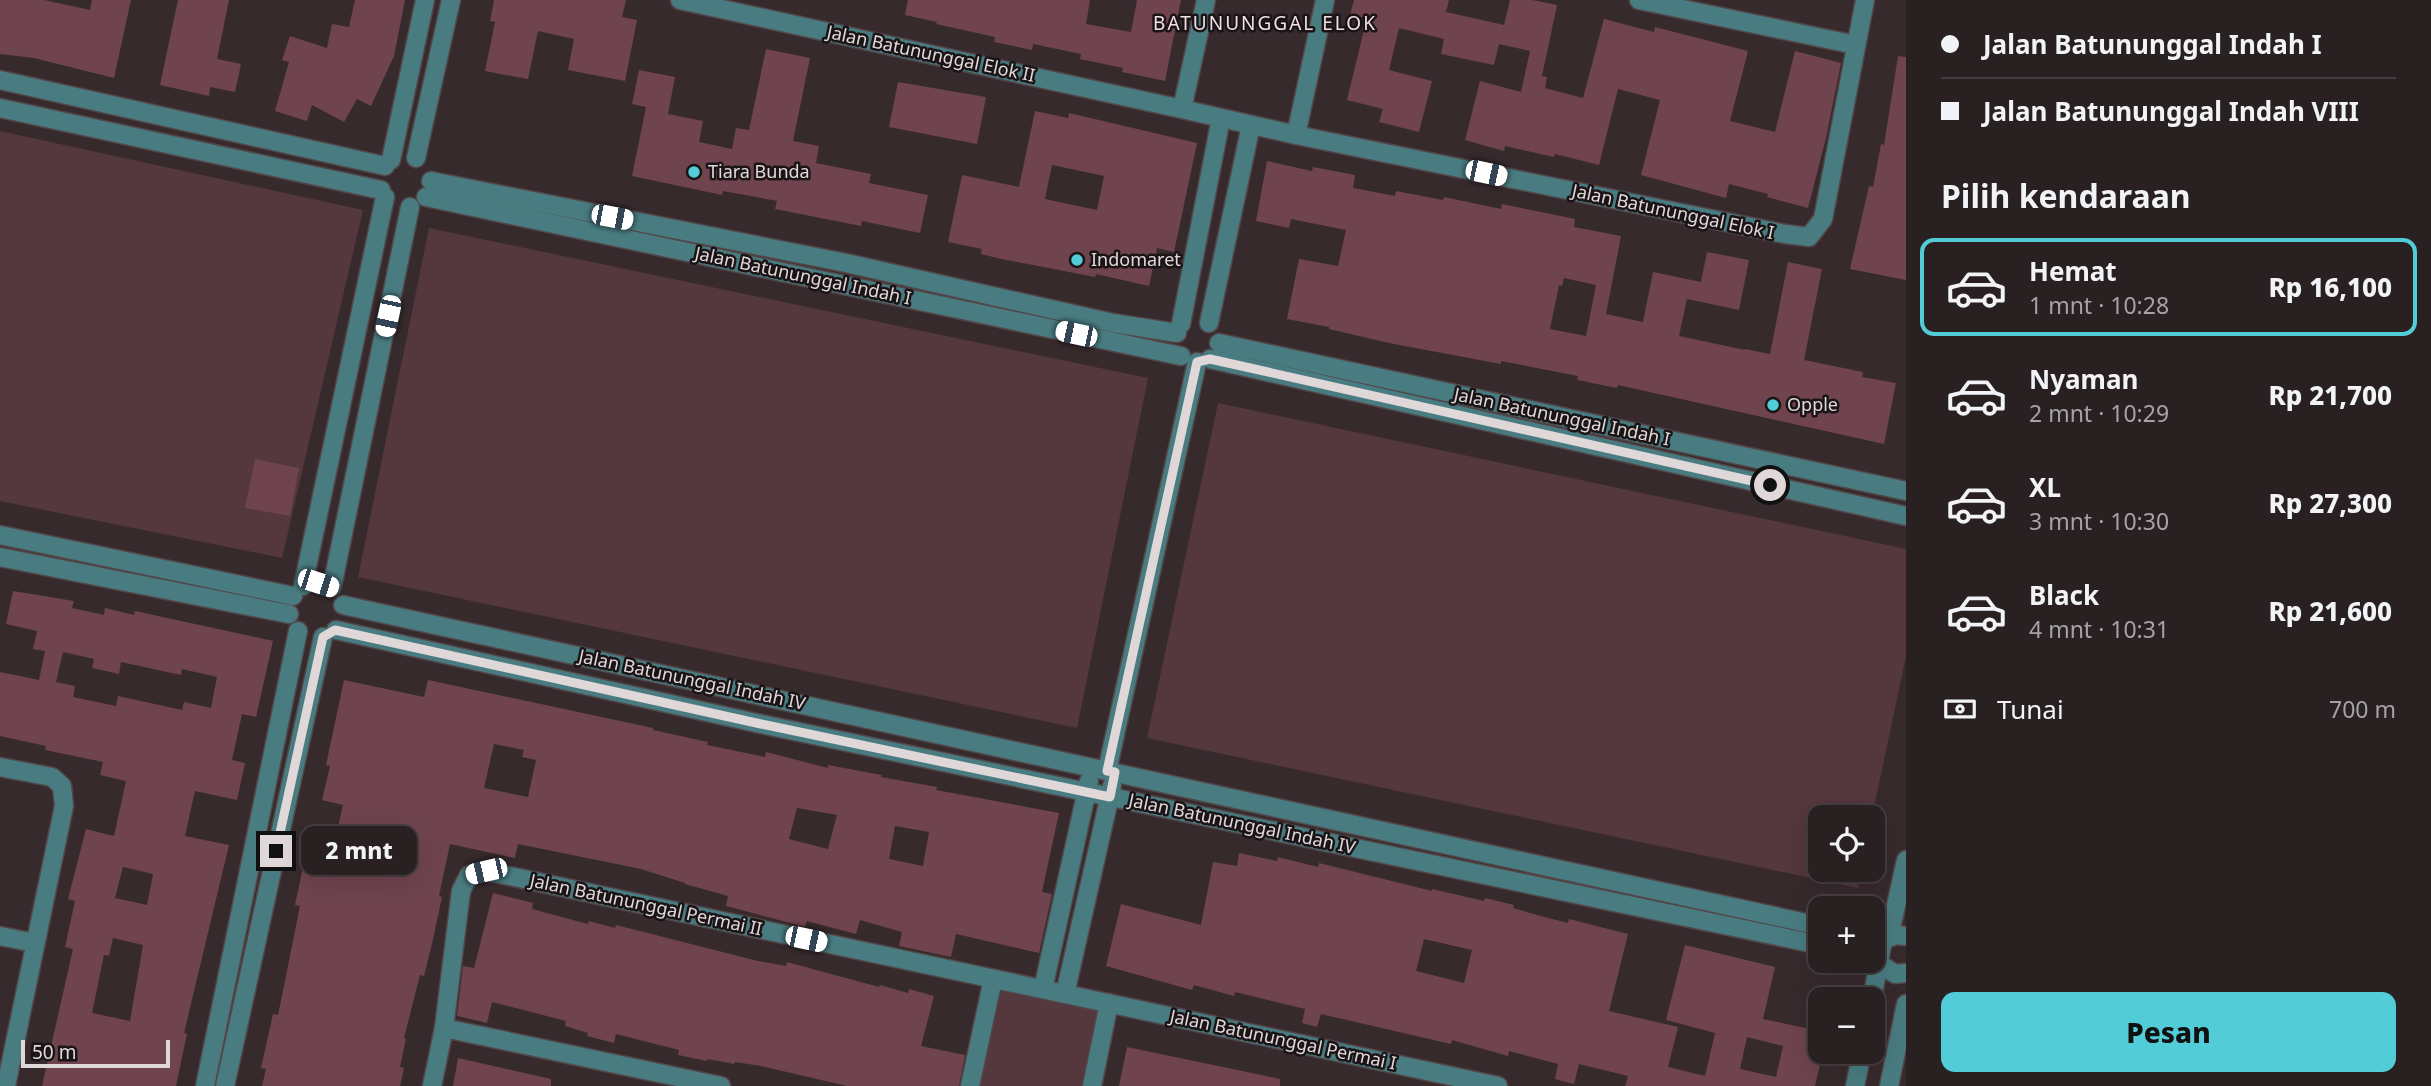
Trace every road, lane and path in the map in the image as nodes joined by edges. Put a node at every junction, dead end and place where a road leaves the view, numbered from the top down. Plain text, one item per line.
1 (425, 0) edge
2 (451, 0) edge
3 (680, 0) edge
4 (1206, 0) edge
5 (1325, 0) edge
6 (1639, 0) edge
7 (1865, 0) edge
8 (1856, 45) junction
9 (0, 80) edge
10 (0, 108) edge
11 (1182, 109) junction
12 (1221, 118) junction
13 (1251, 125) junction
14 (1296, 135) junction
15 (416, 158) junction
16 (388, 163) junction
17 (383, 193) junction
18 (422, 195) junction
19 (846, 263) junction
20 (841, 284) junction
21 (1209, 323) junction
22 (1179, 329) junction
23 (1202, 355) junction
24 (1558, 416) junction
25 (1552, 436) junction
26 (1906, 491) edge
27 (1906, 516) edge
28 (0, 535) edge
29 (0, 557) edge
30 (332, 587) junction
31 (298, 591) junction
32 (343, 604) junction
33 (289, 614) junction
34 (298, 631) junction
35 (329, 634) junction
36 (767, 697) junction
37 (761, 724) junction
38 (0, 767) edge
39 (1105, 770) junction
40 (1087, 792) junction
41 (1110, 797) junction
42 (1481, 852) junction
43 (1906, 860) edge
44 (1477, 873) junction
45 (1808, 923) edge
46 (0, 936) edge
47 (1885, 939) edge
48 (1808, 942) edge
49 (35, 943) junction
50 (1885, 952) edge
51 (1906, 973) edge
52 (993, 979) junction
53 (1043, 989) junction
54 (1065, 994) junction
55 (1109, 1003) junction
56 (1906, 1004) edge
57 (444, 1028) junction
58 (210, 1062) junction
59 (1860, 1064) edge
60 (230, 1065) junction
61 (6, 1086) edge
62 (205, 1086) edge
63 (225, 1086) edge
64 (432, 1086) edge
65 (721, 1086) edge
66 (971, 1086) edge
67 (1092, 1086) edge
68 (1498, 1086) edge
69 (1855, 1086) edge
70 (1889, 1086) edge

1 - 16 street
2 - 15 street
3 - 11 street, Jalan Batununggal Elok II
4 - 11 street
5 - 14 street
6 - 8 street
7 - 8 street, Jalan Batununggal Elok I
8 - 14 street, Jalan Batununggal Elok I
9 - 16 street
10 - 17 street
11 - 12 street, Jalan Batununggal Elok II
12 - 13 street, Jalan Batununggal Elok II
12 - 22 street
13 - 14 street, Jalan Batununggal Elok II
13 - 21 street
15 - 16 street
15 - 18 street
16 - 17 street
17 - 18 street
17 - 31 street
18 - 19 street, Jalan Batununggal Indah I
18 - 20 street, Jalan Batununggal Indah I
18 - 30 street
19 - 20 street
19 - 22 street, Jalan Batununggal Indah I
20 - 23 street, Jalan Batununggal Indah I
21 - 22 street
21 - 23 street
22 - 23 street
23 - 24 street, Jalan Batununggal Indah I
23 - 25 street, Jalan Batununggal Indah I
23 - 39 street
24 - 25 street
24 - 26 street, Jalan Batununggal Indah I
25 - 27 street, Jalan Batununggal Indah I
28 - 31 street
29 - 33 street
30 - 31 street
30 - 32 street
31 - 33 street
32 - 35 street
32 - 36 street, Jalan Batununggal Indah IV
33 - 34 street
34 - 35 street
34 - 58 street
35 - 37 street, Jalan Batununggal Indah IV
35 - 60 street
36 - 37 street
36 - 39 street, Jalan Batununggal Indah IV
37 - 40 street, Jalan Batununggal Indah IV
38 - 49 street
39 - 40 street
39 - 41 street
39 - 42 street, Jalan Batununggal Indah IV
40 - 41 street, Jalan Batununggal Indah IV
40 - 53 street
41 - 44 street, Jalan Batununggal Indah IV
41 - 54 street
42 - 44 street
42 - 45 street, Jalan Batununggal Indah IV
43 - 47 street
44 - 48 street, Jalan Batununggal Indah IV
46 - 49 street
49 - 61 street
50 - 51 street
52 - 53 street, Jalan Batununggal Permai I
52 - 57 street, Jalan Batununggal Permai II
52 - 66 street
53 - 54 street, Jalan Batununggal Permai I
54 - 55 street, Jalan Batununggal Permai I
55 - 67 street
55 - 68 street, Jalan Batununggal Permai I
56 - 70 street
57 - 64 street, Jalan Batununggal Permai II
57 - 65 street
58 - 60 street
58 - 62 street
59 - 69 street
60 - 63 street

